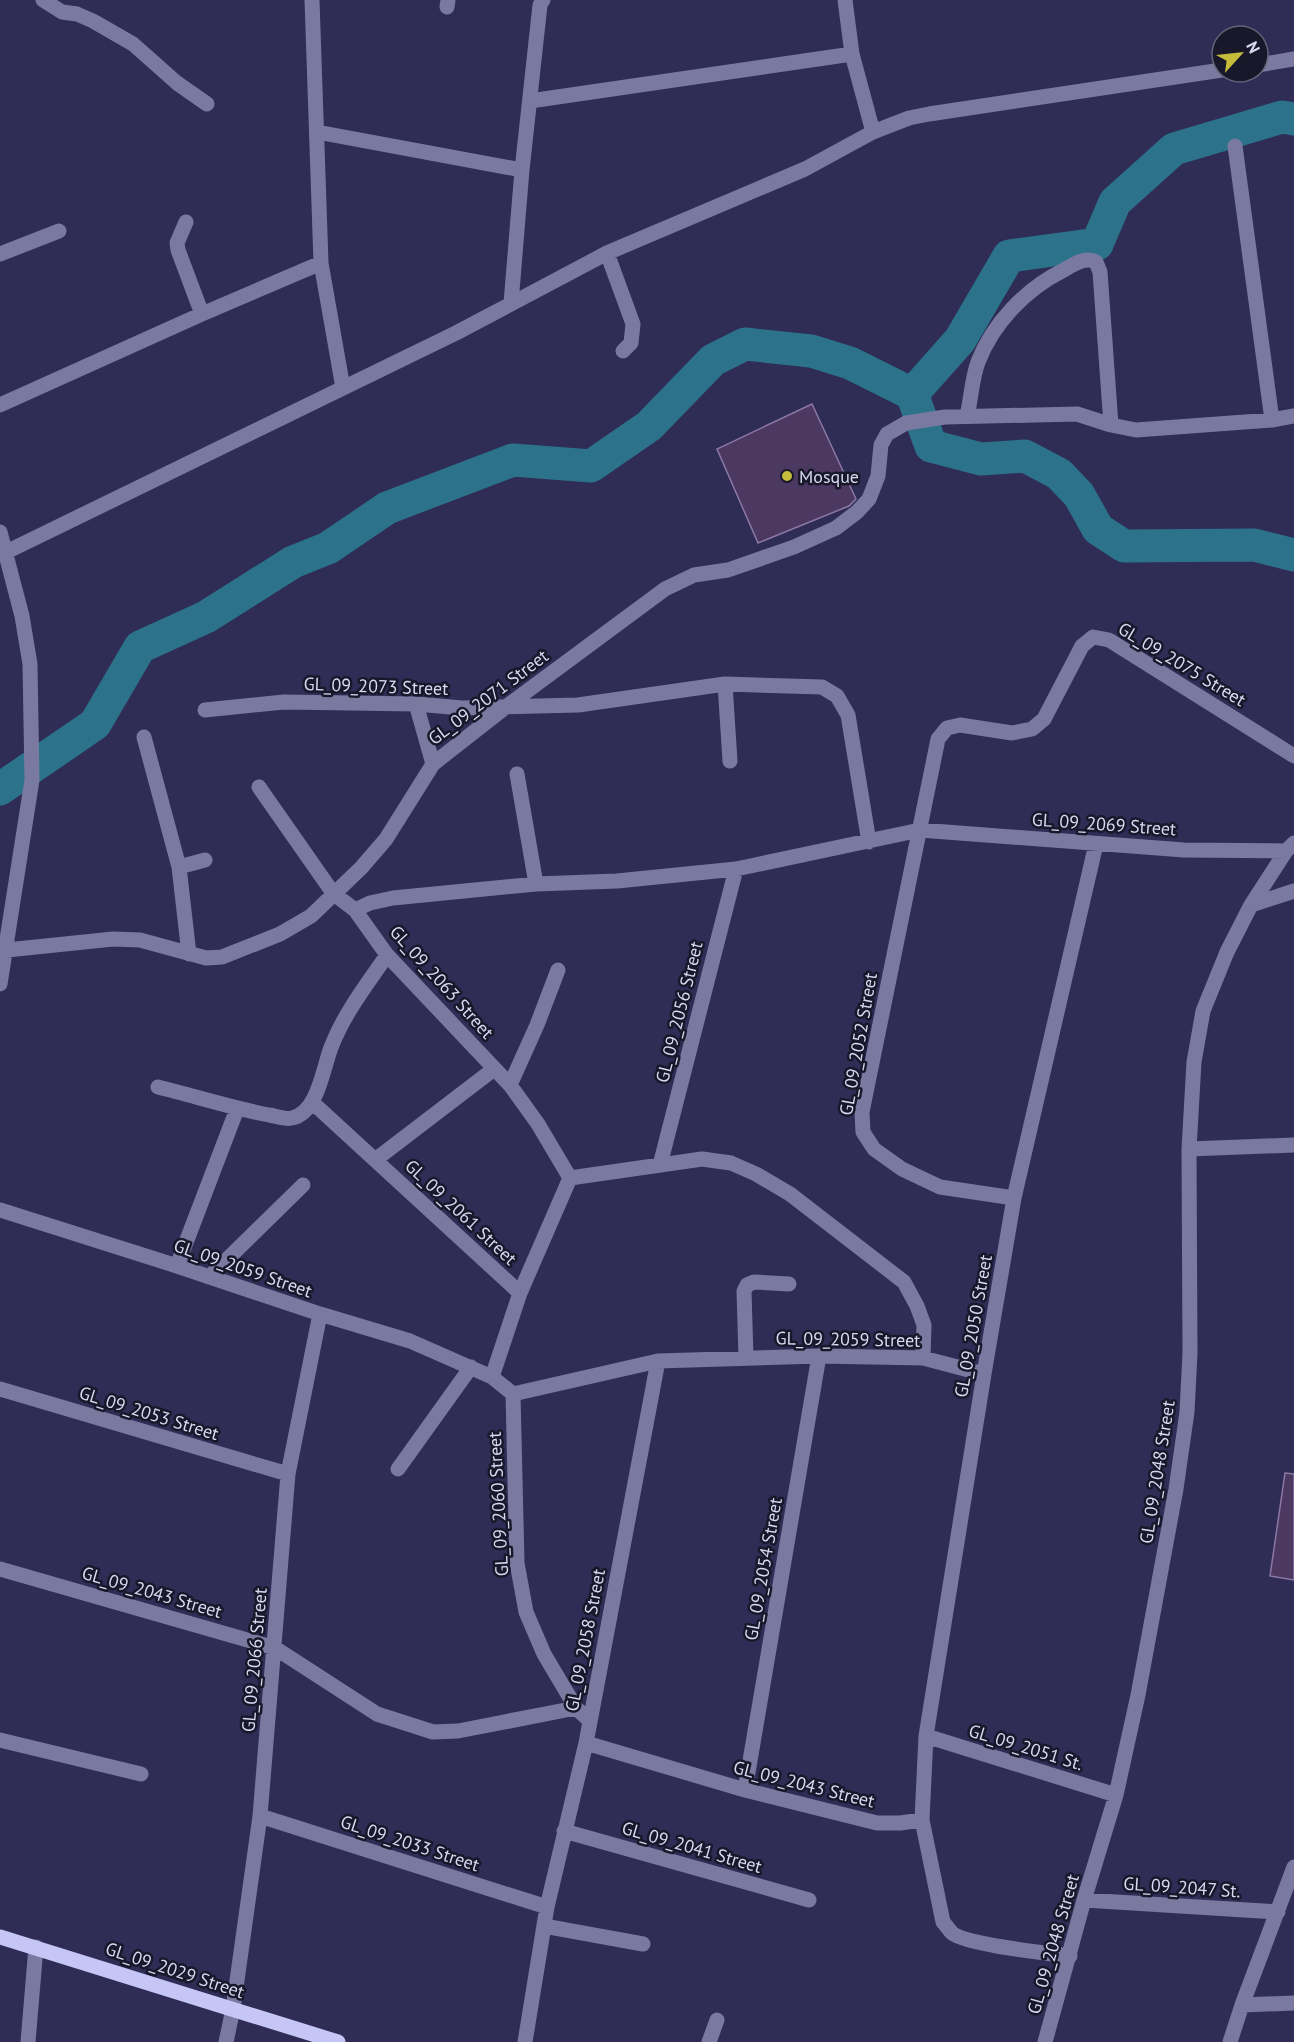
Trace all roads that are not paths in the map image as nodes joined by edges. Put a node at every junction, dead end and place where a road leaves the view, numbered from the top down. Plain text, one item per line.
1 (43, 0) edge
2 (312, 0) edge
3 (543, 0) edge
4 (845, 0) edge
5 (852, 54) junction
6 (1294, 59) edge
7 (1270, 63) edge
8 (1210, 72) edge
9 (530, 101) junction
10 (207, 104) dead end
11 (317, 132) junction
12 (873, 132) junction
13 (1235, 146) dead end
14 (522, 170) junction
15 (186, 222) dead end
16 (59, 231) dead end
17 (607, 253) junction
18 (0, 254) edge
19 (321, 263) junction
20 (511, 303) junction
21 (202, 314) junction
22 (623, 351) dead end
23 (343, 388) junction
24 (0, 405) edge
25 (968, 416) junction
26 (1294, 416) edge
27 (1272, 420) junction
28 (1111, 424) junction
29 (0, 532) edge
30 (3, 554) edge
31 (725, 684) junction
32 (416, 704) junction
33 (507, 706) junction
34 (205, 710) dead end
35 (144, 737) dead end
36 (1294, 756) edge
37 (730, 761) dead end
38 (433, 764) junction
39 (517, 774) dead end
40 (259, 787) dead end
41 (920, 830) junction
42 (869, 842) junction
43 (1096, 844) junction
44 (1290, 847) edge
45 (206, 860) dead end
46 (179, 867) junction
47 (736, 869) junction
48 (536, 884) junction
49 (1294, 891) edge
50 (333, 893) junction
51 (1251, 905) junction
52 (355, 910) junction
53 (7, 950) junction
54 (189, 954) junction
55 (387, 955) junction
56 (558, 970) dead end
57 (0, 984) edge
58 (494, 1069) junction
59 (510, 1085) junction
60 (158, 1087) dead end
61 (313, 1103) junction
62 (237, 1109) junction
63 (1294, 1145) edge
64 (1189, 1149) junction
65 (375, 1160) junction
66 (660, 1165) junction
67 (570, 1178) junction
68 (303, 1185) dead end
69 (1014, 1198) junction
70 (0, 1210) edge
71 (177, 1266) junction
72 (209, 1277) junction
73 (789, 1284) dead end
74 (520, 1293) junction
75 (320, 1314) junction
76 (819, 1356) junction
77 (746, 1358) junction
78 (923, 1358) junction
79 (658, 1361) junction
80 (471, 1367) junction
81 (984, 1374) junction
82 (492, 1377) junction
83 (0, 1389) edge
84 (513, 1394) junction
85 (398, 1469) dead end
86 (288, 1474) junction
87 (0, 1569) edge
88 (275, 1648) junction
89 (576, 1708) junction
90 (589, 1720) junction
91 (926, 1736) junction
92 (0, 1740) edge
93 (586, 1743) junction
94 (141, 1773) dead end
95 (745, 1790) junction
96 (1116, 1795) junction
97 (260, 1816) junction
98 (922, 1820) junction
99 (564, 1831) junction
100 (1294, 1867) edge
101 (809, 1900) dead end
102 (1084, 1900) junction
103 (547, 1907) junction
104 (1278, 1912) junction
105 (544, 1926) junction
106 (0, 1936) edge
107 (643, 1944) dead end
108 (36, 1947) junction
109 (1070, 1956) junction
110 (1294, 2003) edge
111 (1242, 2005) junction
112 (233, 2009) junction
113 (717, 2020) dead end
114 (28, 2042) edge
115 (226, 2042) edge
116 (338, 2042) edge
117 (525, 2042) edge
118 (709, 2042) edge
119 (1045, 2042) edge
120 (1230, 2042) edge

1 - 10 street
2 - 11 street
3 - 9 street
4 - 5 street
5 - 9 street
5 - 12 street
6 - 7 street
8 - 12 street
9 - 14 street
11 - 14 street
11 - 19 street
12 - 17 street
13 - 27 street
14 - 20 street
15 - 21 street
16 - 18 street
17 - 20 street
17 - 22 street
19 - 21 street
19 - 23 street
20 - 23 street
21 - 24 street
23 - 30 street
25 - 28 street
25 - 28 street
25 - 33 street, GL_09_2071 Street
26 - 27 street
27 - 28 street
29 - 30 street
30 - 53 street
31 - 33 street, GL_09_2073 Street
31 - 37 street
31 - 42 street, GL_09_2073 Street
32 - 33 street, GL_09_2073 Street
32 - 34 street, GL_09_2073 Street
32 - 38 street
33 - 38 street, GL_09_2071 Street
35 - 46 street
36 - 41 street, GL_09_2075 Street
38 - 50 street, GL_09_2071 Street
39 - 48 street
40 - 50 street, GL_09_2063 Street
41 - 42 street, GL_09_2069 Street
41 - 43 street, GL_09_2069 Street
41 - 69 street, GL_09_2052 Street
42 - 47 street, GL_09_2069 Street
43 - 44 street, GL_09_2069 Street
43 - 69 street, GL_09_2050 Street
44 - 51 street, GL_09_2048 Street
45 - 46 street
46 - 54 street
47 - 48 street, GL_09_2069 Street
47 - 66 street, GL_09_2056 Street
48 - 52 street, GL_09_2069 Street
49 - 51 street
50 - 52 street, GL_09_2063 Street
50 - 54 street, GL_09_2071 Street
51 - 64 street, GL_09_2048 Street
52 - 55 street, GL_09_2063 Street
53 - 54 street, GL_09_2071 Street
53 - 57 street
55 - 58 street, GL_09_2063 Street
55 - 61 street
56 - 59 street
58 - 59 street, GL_09_2063 Street
58 - 65 street, GL_09_2061 Street
59 - 67 street, GL_09_2063 Street
60 - 62 street
61 - 62 street
61 - 65 street, GL_09_2061 Street
62 - 71 street
63 - 64 street
64 - 96 street, GL_09_2048 Street
65 - 74 street, GL_09_2061 Street
66 - 67 street
66 - 78 street
67 - 74 street
68 - 72 street
69 - 81 street, GL_09_2050 Street
70 - 71 street, GL_09_2059 Street
71 - 72 street, GL_09_2059 Street
72 - 75 street, GL_09_2059 Street
73 - 77 street
74 - 82 street
75 - 80 street, GL_09_2059 Street
75 - 86 street, GL_09_2066 Street
76 - 77 street, GL_09_2059 Street
76 - 78 street, GL_09_2059 Street
76 - 95 street, GL_09_2054 Street
77 - 79 street, GL_09_2059 Street
78 - 81 street, GL_09_2059 Street
79 - 84 street, GL_09_2059 Street
79 - 90 street, GL_09_2058 Street
80 - 82 street, GL_09_2059 Street
80 - 85 street
81 - 91 street, GL_09_2050 Street
82 - 84 street, GL_09_2059 Street
83 - 86 street, GL_09_2053 Street
84 - 89 street, GL_09_2060 Street
86 - 88 street, GL_09_2066 Street
87 - 88 street, GL_09_2043 Street
88 - 89 street, GL_09_2043 Street
88 - 97 street, GL_09_2066 Street
89 - 90 street
90 - 93 street, GL_09_2058 Street
91 - 96 street, GL_09_2051 St.
91 - 98 street, GL_09_2050 Street
92 - 94 street
93 - 95 street, GL_09_2043 Street
93 - 99 street, GL_09_2058 Street
95 - 98 street, GL_09_2043 Street
96 - 102 street, GL_09_2048 Street
97 - 103 street, GL_09_2033 Street
97 - 112 street, GL_09_2066 Street
98 - 109 street
99 - 101 street, GL_09_2041 Street
99 - 103 street, GL_09_2058 Street
100 - 104 street
102 - 104 street, GL_09_2047 St.
102 - 109 street, GL_09_2048 Street
103 - 105 street, GL_09_2058 Street
104 - 111 street
105 - 107 street
105 - 117 street, GL_09_2058 Street
106 - 108 main road, GL_09_2029 Street
108 - 112 main road, GL_09_2029 Street
108 - 114 street
109 - 119 street, GL_09_2048 Street
110 - 111 street
111 - 120 street
112 - 115 street, GL_09_2066 Street
112 - 116 main road, GL_09_2029 Street
113 - 118 street

